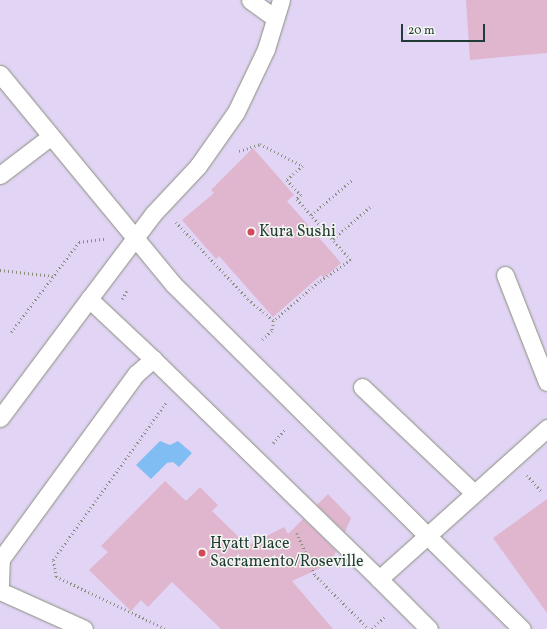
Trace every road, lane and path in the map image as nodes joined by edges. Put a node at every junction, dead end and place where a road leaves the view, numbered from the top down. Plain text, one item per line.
1 (250, 0) edge
2 (281, 0) edge
3 (275, 18) junction
4 (0, 74) edge
5 (51, 136) junction
6 (234, 156) dead end
7 (0, 175) edge
8 (353, 179) dead end
9 (372, 205) dead end
10 (311, 215) junction
11 (182, 216) dead end
12 (108, 238) dead end
13 (332, 239) junction
14 (135, 240) junction
15 (0, 270) edge
16 (53, 276) junction
17 (505, 276) dead end
18 (89, 299) junction
19 (274, 321) junction
20 (11, 332) dead end
21 (267, 346) dead end
22 (153, 359) junction
23 (547, 382) edge
24 (362, 387) dead end
25 (169, 399) dead end
26 (0, 418) edge
27 (289, 424) dead end
28 (547, 428) edge
29 (269, 448) dead end
30 (474, 493) junction
31 (296, 531) dead end
32 (426, 534) junction
33 (379, 579) junction
34 (0, 585) edge
35 (0, 591) edge
36 (389, 612) dead end
37 (84, 629) edge
38 (165, 629) edge
39 (369, 629) edge
40 (372, 629) edge
41 (429, 629) edge
42 (522, 629) edge

1 - 3 lane
2 - 3 lane
3 - 14 lane
4 - 5 lane
5 - 7 lane
5 - 14 lane
6 - 10 path
8 - 10 path
9 - 13 path
10 - 13 path
11 - 19 path
12 - 16 path
13 - 19 path
14 - 18 lane
14 - 32 lane
15 - 16 path
16 - 20 path
17 - 23 lane
18 - 22 lane
18 - 26 lane
19 - 21 path
22 - 33 lane
22 - 34 lane
24 - 30 lane
25 - 38 path
27 - 29 path
28 - 30 lane
30 - 32 lane
31 - 39 path
32 - 33 lane
32 - 42 lane
33 - 41 lane
35 - 37 lane
36 - 40 path

